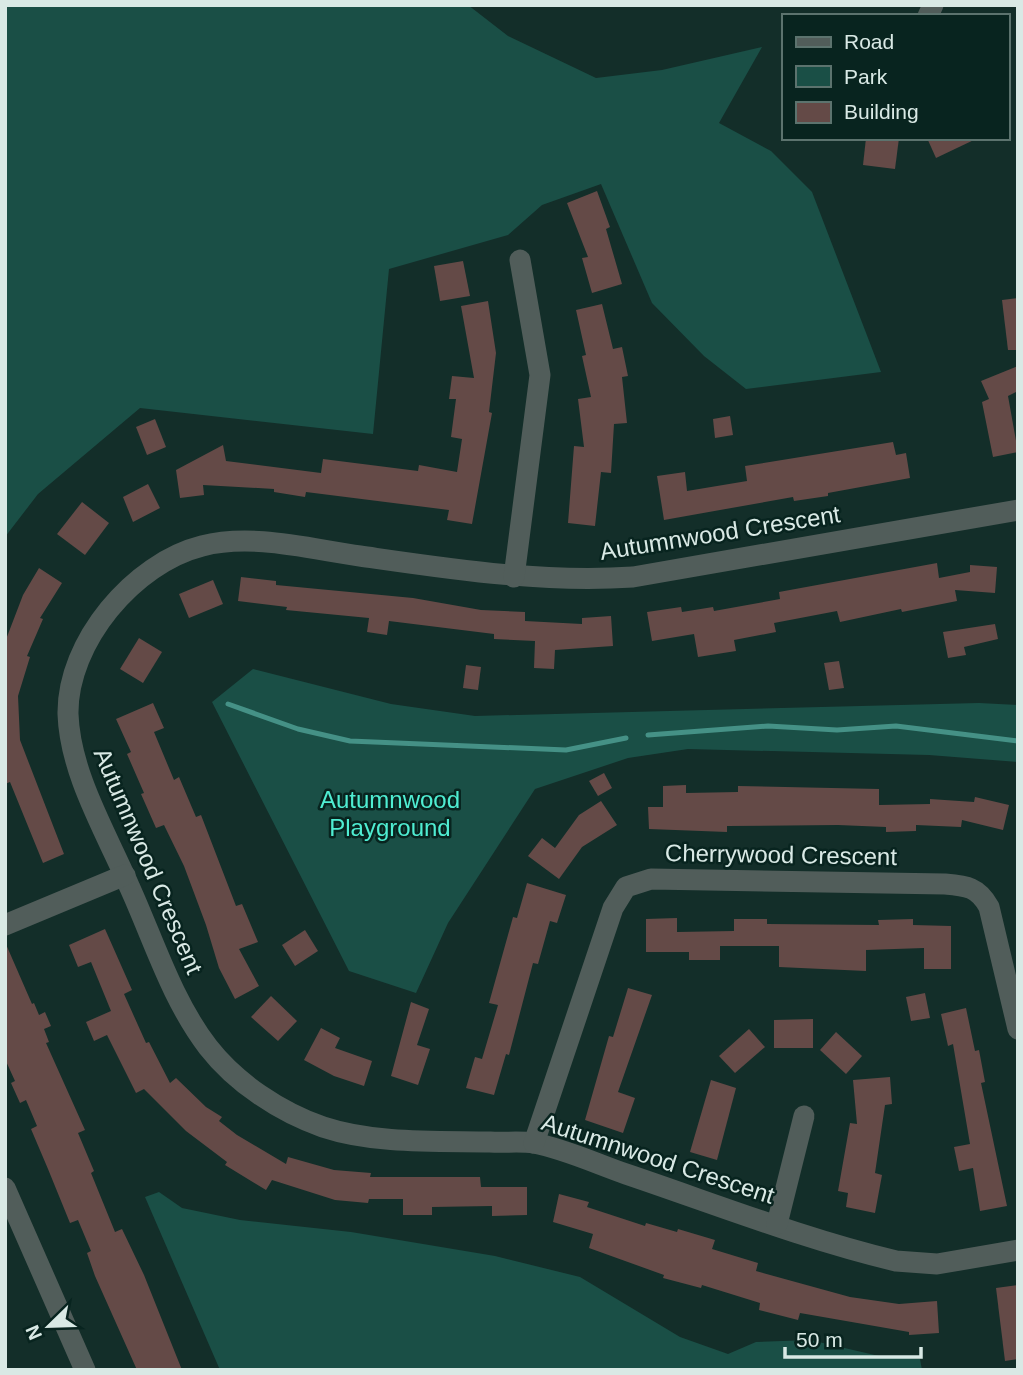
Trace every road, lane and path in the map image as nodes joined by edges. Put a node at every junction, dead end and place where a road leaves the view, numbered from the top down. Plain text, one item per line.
1 (520, 260) dead end
2 (1018, 510) edge
3 (514, 577) junction
4 (125, 875) junction
5 (5, 925) edge
6 (1018, 1029) edge
7 (804, 1116) dead end
8 (534, 1143) junction
9 (5, 1188) edge
10 (777, 1224) junction
11 (1018, 1250) edge
12 (85, 1370) edge

1 - 3 street
2 - 3 street, Autumnwood Crescent
3 - 4 street, Autumnwood Crescent
4 - 5 street
4 - 8 street, Autumnwood Crescent
6 - 8 street, Cherrywood Crescent
7 - 10 street
8 - 10 street, Autumnwood Crescent
9 - 12 street
10 - 11 street, Autumnwood Crescent

